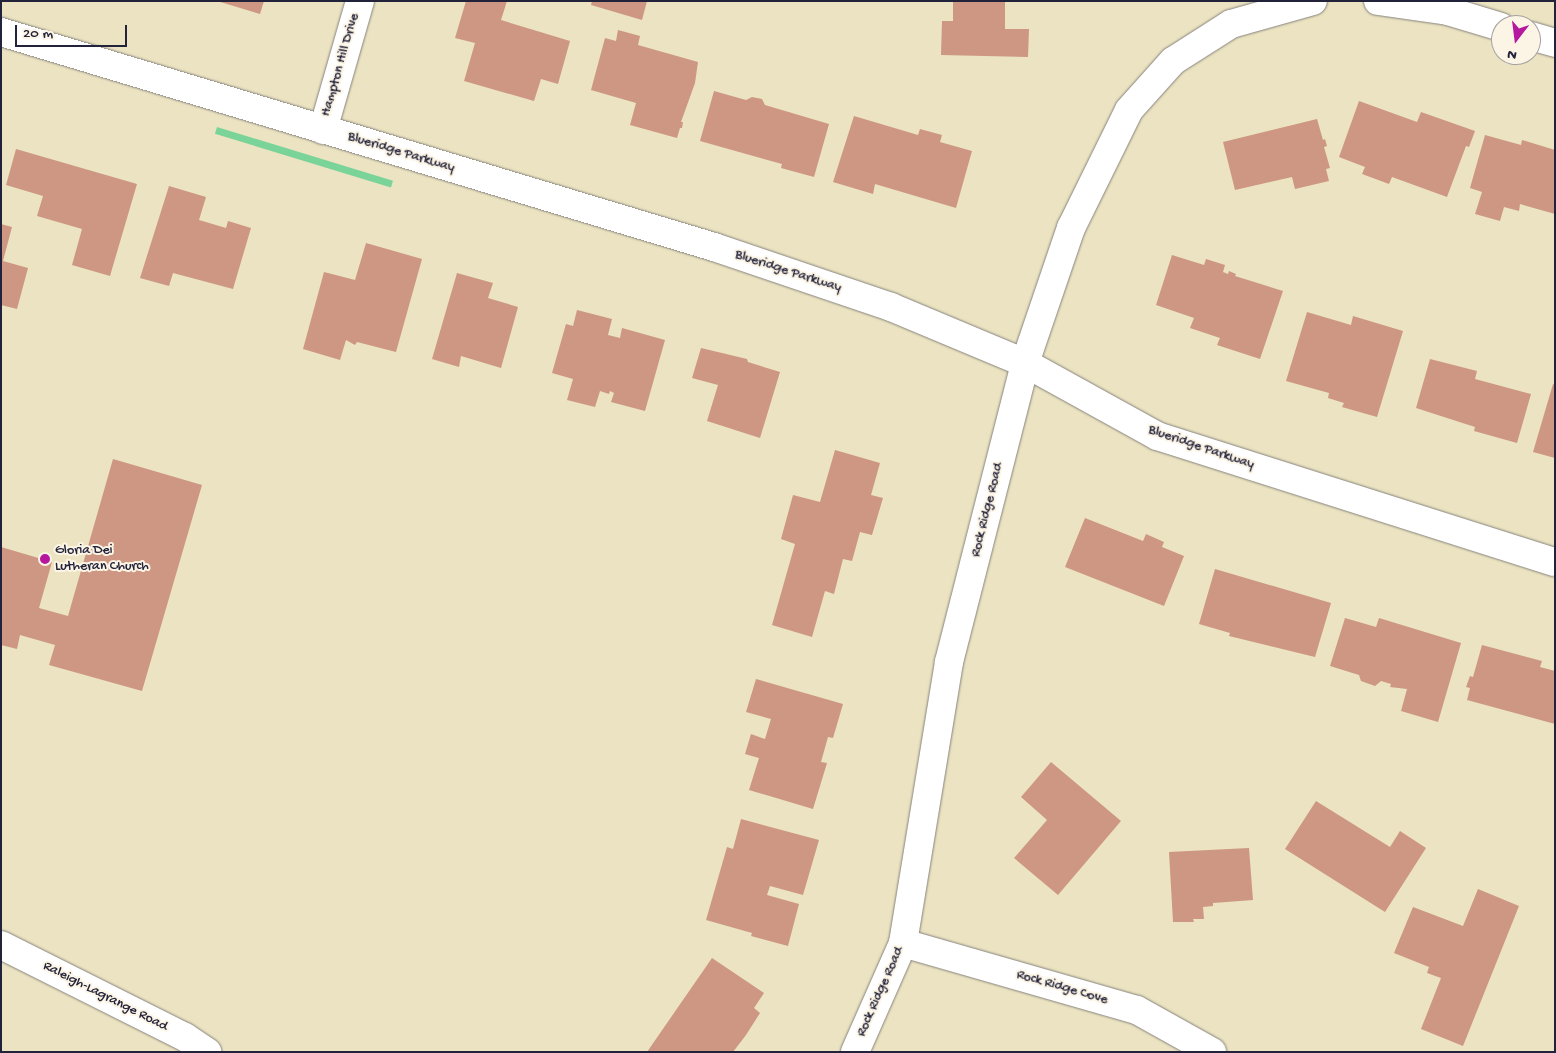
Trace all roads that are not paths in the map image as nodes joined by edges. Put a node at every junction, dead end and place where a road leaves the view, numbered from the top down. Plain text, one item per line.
1 (360, 1) edge
2 (1313, 1) edge
3 (1378, 1) edge
4 (1491, 24) edge
5 (1, 32) edge
6 (1541, 39) edge
7 (1555, 43) edge
8 (323, 130) junction
9 (1025, 362) junction
10 (1555, 562) edge
11 (904, 943) junction
12 (1, 945) edge
13 (207, 1052) edge
14 (855, 1052) edge
15 (1212, 1052) edge

1 - 8 street, Hampton Hill Drive
2 - 9 street, Rock Ridge Road
3 - 4 street
5 - 8 street, Blueridge Parkway
6 - 7 street
8 - 9 street, Blueridge Parkway
9 - 10 street, Blueridge Parkway
9 - 11 street, Rock Ridge Road
11 - 14 street, Rock Ridge Road
11 - 15 street, Rock Ridge Cove
12 - 13 street, Raleigh-Lagrange Road

